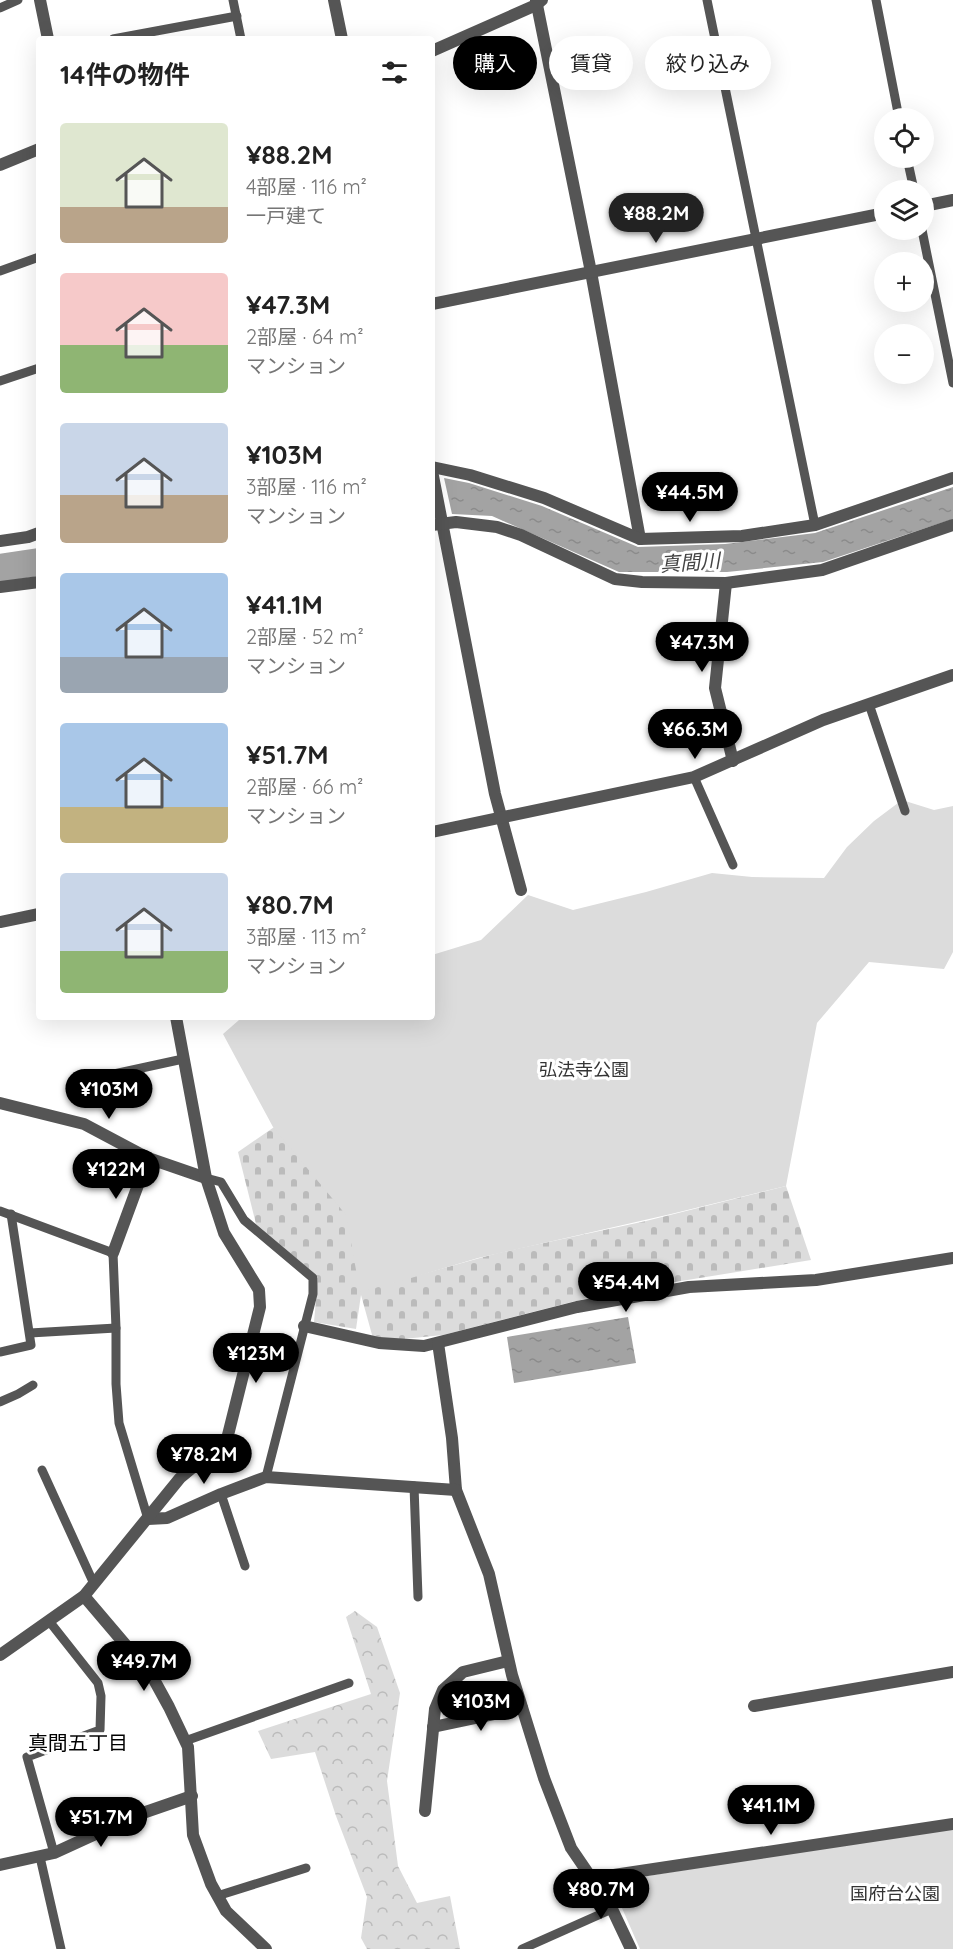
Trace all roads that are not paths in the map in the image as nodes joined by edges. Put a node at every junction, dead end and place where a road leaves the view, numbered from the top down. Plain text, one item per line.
1 (18, 0) edge
2 (40, 0) edge
3 (233, 0) edge
4 (334, 0) edge
5 (707, 0) edge
6 (876, 0) edge
7 (538, 2) edge
8 (0, 8) edge
9 (237, 16) junction
10 (47, 36) edge
11 (129, 36) edge
12 (240, 36) edge
13 (341, 36) edge
14 (435, 50) edge
15 (897, 108) edge
16 (36, 150) edge
17 (0, 165) edge
18 (953, 200) edge
19 (934, 204) edge
20 (874, 215) edge
21 (756, 239) junction
22 (924, 240) edge
23 (36, 257) edge
24 (0, 271) edge
25 (591, 272) junction
26 (435, 303) edge
27 (36, 369) edge
28 (0, 381) edge
29 (953, 383) edge
30 (435, 470) edge
31 (953, 478) edge
32 (435, 496) edge
33 (438, 524) edge
34 (815, 525) junction
35 (953, 525) edge
36 (36, 534) edge
37 (640, 539) junction
38 (0, 541) edge
39 (36, 582) edge
40 (726, 583) junction
41 (0, 587) edge
42 (953, 675) edge
43 (869, 704) junction
44 (733, 761) junction
45 (694, 777) junction
46 (905, 811) dead end
47 (501, 816) junction
48 (435, 831) edge
49 (733, 865) dead end
50 (521, 890) dead end
51 (36, 915) edge
52 (0, 922) edge
53 (176, 1020) edge
54 (183, 1059) junction
55 (91, 1079) dead end
56 (0, 1103) edge
57 (148, 1158) junction
58 (206, 1178) junction
59 (0, 1210) edge
60 (11, 1214) junction
61 (113, 1253) junction
62 (953, 1258) edge
63 (304, 1326) junction
64 (116, 1328) junction
65 (30, 1333) junction
66 (438, 1343) junction
67 (0, 1352) edge
68 (33, 1384) dead end
69 (0, 1402) edge
70 (42, 1470) dead end
71 (266, 1477) junction
72 (414, 1486) junction
73 (456, 1490) junction
74 (221, 1494) junction
75 (148, 1519) junction
76 (245, 1566) dead end
77 (94, 1584) junction
78 (84, 1596) junction
79 (418, 1597) dead end
80 (50, 1621) junction
81 (0, 1655) edge
82 (508, 1661) junction
83 (953, 1672) edge
84 (349, 1683) dead end
85 (754, 1706) dead end
86 (522, 1708) junction
87 (433, 1727) junction
88 (185, 1741) junction
89 (192, 1796) junction
90 (425, 1811) dead end
91 (953, 1824) edge
92 (54, 1853) junction
93 (40, 1857) junction
94 (0, 1865) edge
95 (306, 1868) dead end
96 (594, 1878) junction
97 (217, 1896) junction
98 (612, 1908) junction
99 (261, 1948) edge
100 (61, 1949) edge
101 (522, 1949) edge
102 (631, 1949) edge

1 - 8 lane
2 - 10 street
3 - 9 lane
4 - 13 street
5 - 21 lane
6 - 15 lane
7 - 14 street
7 - 25 street
9 - 11 lane
9 - 12 lane
16 - 17 street
18 - 19 street
20 - 21 street
21 - 25 street
21 - 34 lane
22 - 29 lane
23 - 24 lane
25 - 26 street
25 - 37 street
27 - 28 lane
30 - 37 street
31 - 34 street
32 - 33 street
33 - 40 street
33 - 47 street
34 - 37 street
35 - 40 street
36 - 38 street
39 - 41 street
40 - 44 street
42 - 43 street
43 - 44 street
43 - 46 lane
44 - 45 street
45 - 47 street
45 - 49 lane
47 - 48 street
47 - 50 street
51 - 52 street
53 - 54 street
54 - 55 lane
54 - 58 street
56 - 57 street
57 - 58 street
57 - 61 street
58 - 63 lane
58 - 75 street
59 - 60 lane
60 - 61 lane
60 - 65 lane
61 - 64 lane
62 - 66 street
63 - 66 street
63 - 71 lane
64 - 65 lane
64 - 75 lane
65 - 67 lane
66 - 73 street
68 - 69 lane
70 - 77 lane
71 - 72 street
71 - 74 street
72 - 73 street
72 - 79 lane
73 - 82 street
74 - 75 street
74 - 76 lane
75 - 77 street
77 - 78 street
78 - 80 street
78 - 88 street
80 - 81 street
80 - 92 lane
82 - 86 street
82 - 87 street
83 - 85 street
84 - 88 lane
86 - 87 street
86 - 96 street
87 - 90 street
88 - 89 street
89 - 92 street
89 - 97 street
91 - 96 street
92 - 93 street
93 - 94 street
93 - 100 lane
95 - 97 lane
96 - 98 street
97 - 99 street
98 - 101 lane
98 - 102 street

